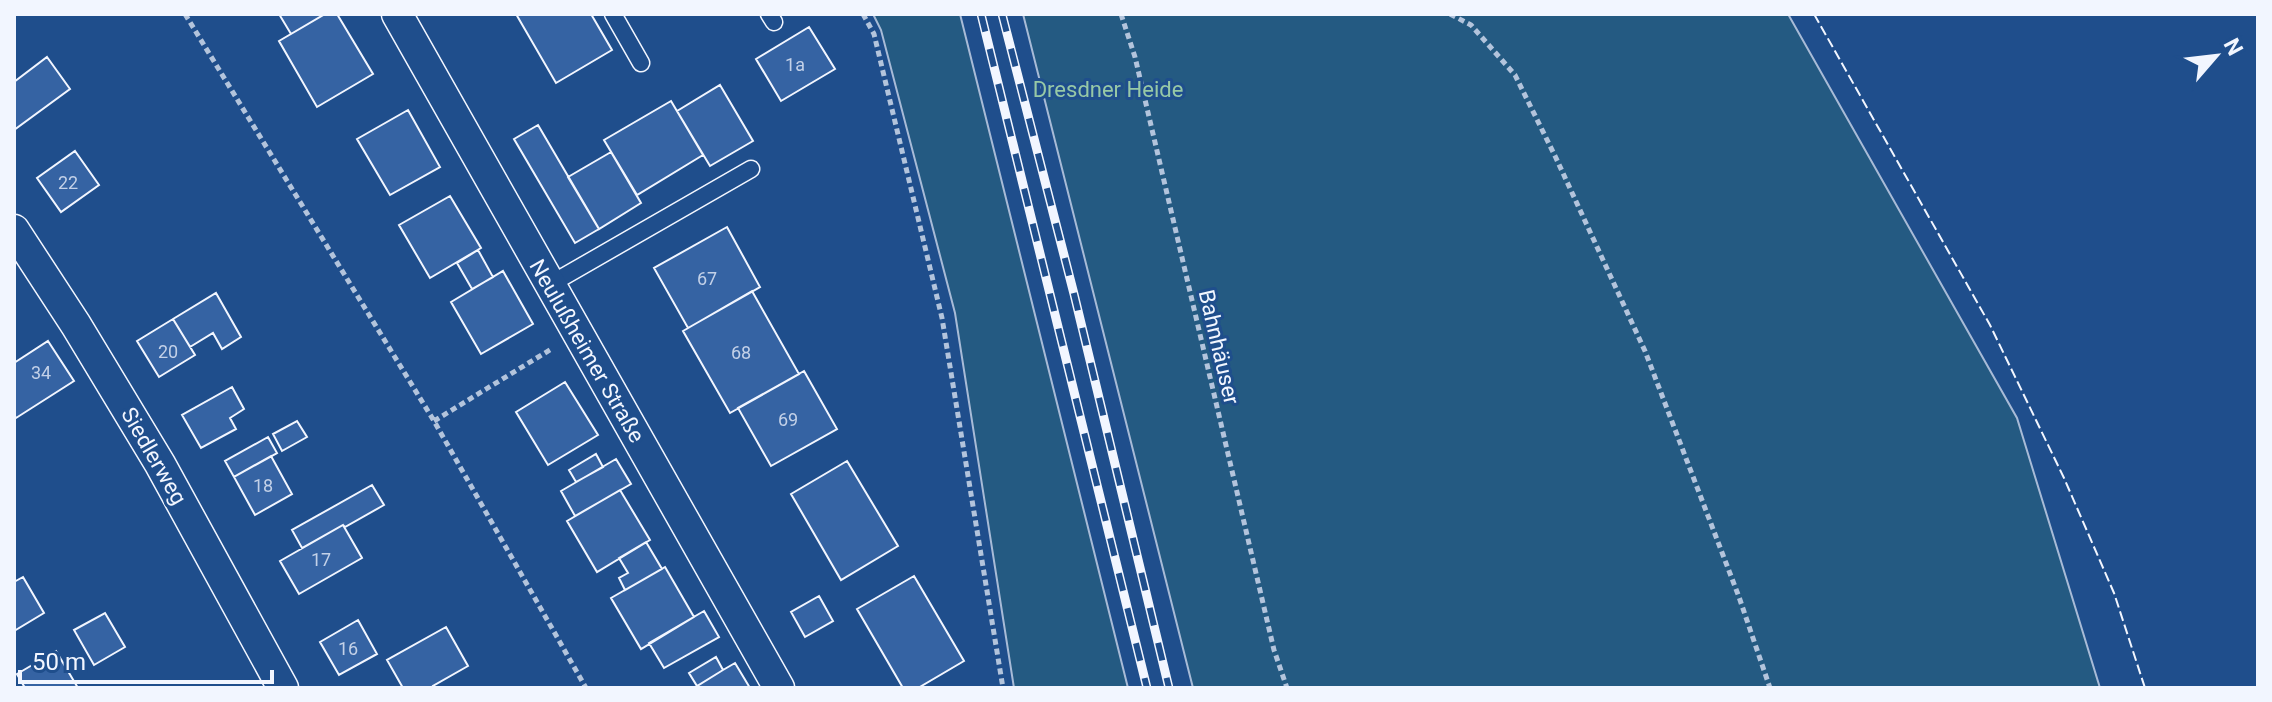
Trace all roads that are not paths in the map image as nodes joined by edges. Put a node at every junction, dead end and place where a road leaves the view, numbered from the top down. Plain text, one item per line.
1 (397, 14) edge
2 (613, 14) edge
3 (641, 63) dead end
4 (751, 169) dead end
5 (14, 230) edge
6 (549, 285) junction
7 (283, 688) edge
8 (779, 688) edge

1 - 6 street, Neulußheimer Straße
2 - 3 lane
4 - 6 lane
5 - 7 street, Siedlerweg
6 - 8 street, Neulußheimer Straße

